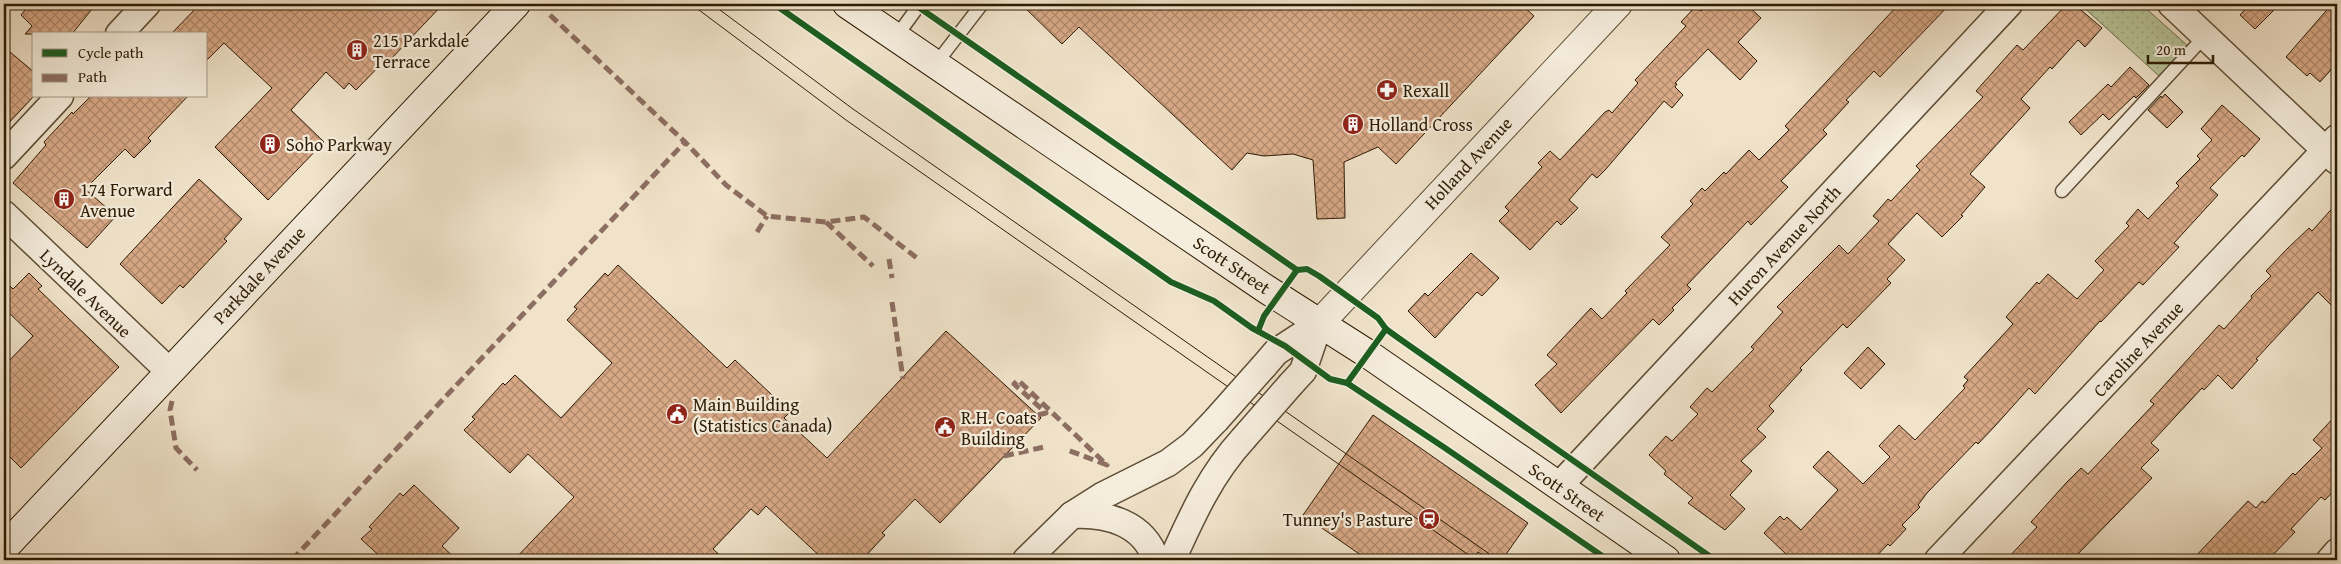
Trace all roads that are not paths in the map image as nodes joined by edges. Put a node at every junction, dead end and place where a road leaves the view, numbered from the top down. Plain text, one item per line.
1 (147, 4) edge
2 (516, 4) edge
3 (920, 4) edge
4 (982, 4) edge
5 (1618, 4) edge
6 (2009, 4) edge
7 (2171, 4) edge
8 (852, 5) edge
9 (121, 32) edge
10 (2205, 36) junction
11 (896, 37) junction
12 (935, 65) junction
13 (58, 98) edge
14 (2334, 150) edge
15 (4, 156) edge
16 (2062, 191) dead end
17 (4, 214) edge
18 (1319, 324) junction
19 (169, 371) junction
20 (1559, 486) junction
21 (1072, 515) junction
22 (4, 548) edge
23 (2337, 552) edge
24 (1172, 557) edge
25 (1026, 560) edge
26 (1666, 560) edge
27 (1938, 560) edge
28 (2330, 560) edge

1 - 9 street
2 - 19 main road, Parkdale Avenue
3 - 11 lane
4 - 12 lane
5 - 18 main road, Holland Avenue
6 - 20 street, Huron Avenue North
7 - 10 street
8 - 11 main road, Scott Street
10 - 14 street
10 - 16 lane
11 - 12 main road, Scott Street
12 - 18 main road, Scott Street
13 - 15 street
14 - 27 street, Caroline Avenue
17 - 19 street, Lyndale Avenue
18 - 20 main road, Scott Street
18 - 21 street, bridge
18 - 24 street, bridge
19 - 22 main road, Parkdale Avenue
20 - 26 main road, Scott Street
21 - 24 street
21 - 25 street
23 - 28 street

